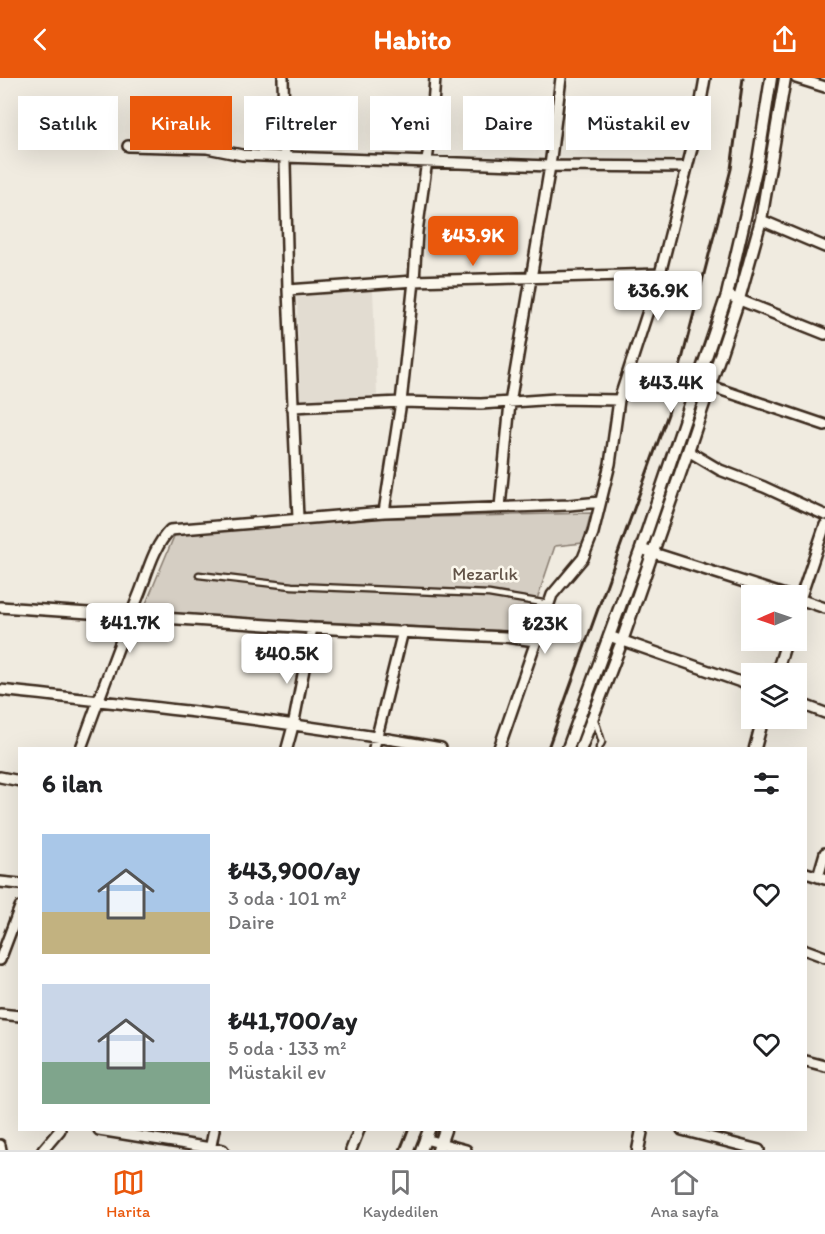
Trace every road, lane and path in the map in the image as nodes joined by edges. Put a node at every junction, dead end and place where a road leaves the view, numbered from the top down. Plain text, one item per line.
1 (283, 78) edge
2 (435, 78) edge
3 (561, 78) edge
4 (705, 78) edge
5 (771, 78) edge
6 (785, 78) edge
7 (796, 78) edge
8 (825, 87) edge
9 (128, 146) dead end
10 (285, 156) junction
11 (427, 160) junction
12 (550, 166) junction
13 (687, 167) junction
14 (761, 220) junction
15 (825, 247) edge
16 (660, 274) junction
17 (530, 277) junction
18 (414, 281) junction
19 (288, 290) junction
20 (727, 295) junction
21 (739, 298) junction
22 (825, 334) edge
23 (710, 386) junction
24 (619, 400) junction
25 (401, 402) junction
26 (510, 403) junction
27 (292, 407) junction
28 (825, 425) edge
29 (688, 451) junction
30 (600, 502) junction
31 (500, 507) junction
32 (384, 512) junction
33 (825, 515) edge
34 (298, 518) junction
35 (825, 525) edge
36 (641, 549) junction
37 (653, 552) junction
38 (199, 575) dead end
39 (754, 585) edge
40 (803, 585) edge
41 (807, 602) edge
42 (549, 604) junction
43 (0, 607) edge
44 (825, 608) edge
45 (130, 616) junction
46 (312, 628) junction
47 (403, 631) junction
48 (609, 636) junction
49 (536, 641) junction
50 (622, 641) junction
51 (741, 682) edge
52 (0, 690) edge
53 (98, 700) junction
54 (807, 706) edge
55 (825, 713) edge
56 (594, 716) junction
57 (293, 726) junction
58 (760, 729) edge
59 (378, 737) junction
60 (81, 747) edge
61 (287, 747) edge
62 (374, 747) edge
63 (435, 747) edge
64 (499, 747) edge
65 (568, 747) edge
66 (581, 747) edge
67 (600, 747) edge
68 (754, 747) edge
69 (0, 777) edge
70 (18, 781) edge
71 (825, 853) edge
72 (821, 878) edge
73 (0, 882) edge
74 (18, 884) edge
75 (18, 913) edge
76 (807, 950) edge
77 (825, 957) edge
78 (0, 960) edge
79 (0, 1014) edge
80 (18, 1016) edge
81 (807, 1061) edge
82 (825, 1066) edge
83 (59, 1131) edge
84 (105, 1131) edge
85 (214, 1131) edge
86 (359, 1131) edge
87 (445, 1131) edge
88 (642, 1131) edge
89 (686, 1131) edge
90 (427, 1134) edge
91 (0, 1144) edge
92 (439, 1147) edge
93 (211, 1149) edge
94 (1, 1150) edge
95 (43, 1150) edge
96 (224, 1150) edge
97 (351, 1150) edge
98 (421, 1150) edge
99 (466, 1150) edge
100 (638, 1150) edge
101 (759, 1150) edge

1 - 10 street
2 - 11 street
3 - 12 street
4 - 13 street
5 - 20 street
6 - 14 street
7 - 8 street
9 - 10 street
10 - 11 street
10 - 19 street
11 - 12 street
11 - 18 street
12 - 13 street
12 - 17 street
13 - 16 street
14 - 15 street
14 - 21 street
16 - 17 street
16 - 24 street
17 - 18 street
17 - 26 street
18 - 19 street
18 - 25 street
19 - 27 street
20 - 21 street
20 - 36 street
21 - 22 street
21 - 23 street
23 - 28 street
23 - 29 street
24 - 26 street
24 - 30 street
25 - 26 street
25 - 27 street
25 - 32 street
26 - 31 street
27 - 34 street
29 - 33 street
29 - 37 street
30 - 31 street
30 - 42 street
31 - 32 street
32 - 34 street
34 - 45 street
35 - 40 street
36 - 37 street
36 - 48 street
37 - 39 street
37 - 50 street
38 - 42 lane
41 - 44 street
42 - 49 street
43 - 45 street
45 - 46 street
45 - 53 street
46 - 47 street
46 - 57 street
47 - 49 street
47 - 59 street
48 - 50 street
48 - 65 street
49 - 64 street
50 - 51 street
50 - 56 street
52 - 53 street
53 - 57 street
53 - 60 street
54 - 55 street
56 - 66 street
56 - 67 lane
57 - 59 street
57 - 61 street
58 - 68 street
59 - 62 street
59 - 63 street
69 - 70 street
71 - 72 street
73 - 74 street
75 - 78 street
76 - 77 street
79 - 80 street
81 - 82 street
83 - 95 street
84 - 93 street
85 - 93 street
86 - 97 street
87 - 92 street
88 - 100 street
89 - 101 street
90 - 92 street
90 - 98 street
91 - 94 street
92 - 99 street
93 - 96 street

